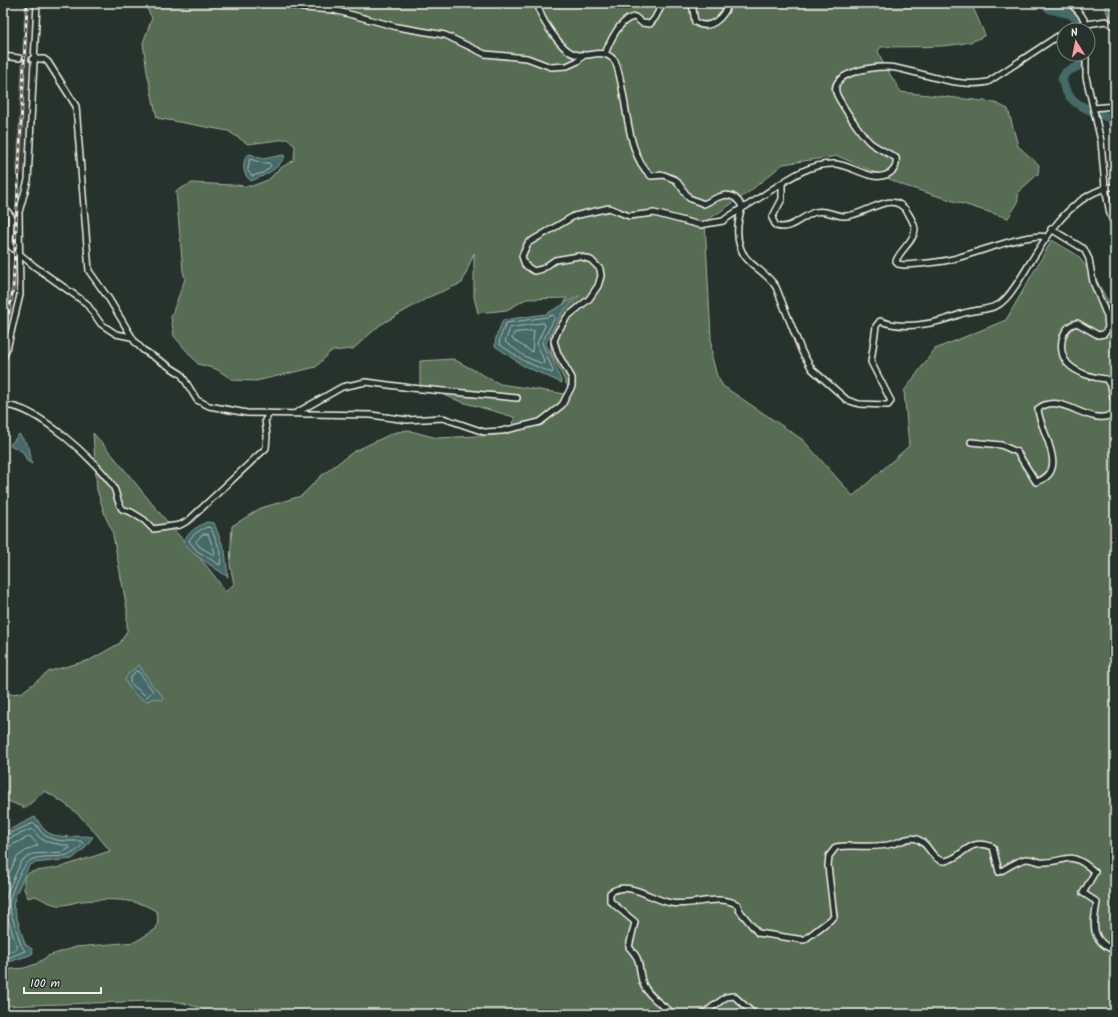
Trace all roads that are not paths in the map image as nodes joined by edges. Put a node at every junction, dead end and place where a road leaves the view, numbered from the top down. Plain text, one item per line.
1 (38, 3) edge
2 (283, 3) edge
3 (539, 3) edge
4 (663, 3) edge
5 (692, 3) edge
6 (729, 3) edge
7 (1070, 3) edge
8 (1083, 22) edge
9 (1096, 22) edge
10 (1115, 27) edge
11 (1056, 37) edge
12 (605, 54) junction
13 (583, 55) junction
14 (3, 56) edge
15 (19, 58) tunnel mouth
16 (33, 59) junction
17 (1086, 62) edge
18 (1115, 106) edge
19 (1093, 108) junction
20 (782, 184) junction
21 (1115, 186) edge
22 (1105, 187) junction
23 (3, 206) edge
24 (742, 207) junction
25 (1115, 226) edge
26 (1051, 229) junction
27 (1046, 237) junction
28 (20, 255) junction
29 (131, 337) junction
30 (3, 358) edge
31 (517, 398) dead end
32 (3, 406) edge
33 (1115, 407) edge
34 (267, 413) junction
35 (295, 413) junction
36 (971, 442) dead end
37 (1115, 951) edge
38 (674, 1014) edge
39 (703, 1014) edge
40 (754, 1014) edge

1 - 16 street
2 - 13 street
3 - 13 street
4 - 12 street
5 - 6 street
7 - 8 street
9 - 10 street
11 - 20 street
12 - 13 street
12 - 24 street
14 - 15 street
16 - 28 street
16 - 29 street
17 - 19 street
18 - 19 street
19 - 22 street
20 - 24 street
20 - 27 street
21 - 22 street
22 - 25 street
22 - 26 street
23 - 28 street
24 - 27 street
24 - 35 street
26 - 27 street
26 - 33 street
28 - 29 street
28 - 30 street
29 - 34 street
31 - 35 street
32 - 34 street
33 - 36 street
34 - 35 street
37 - 38 street
39 - 40 street

